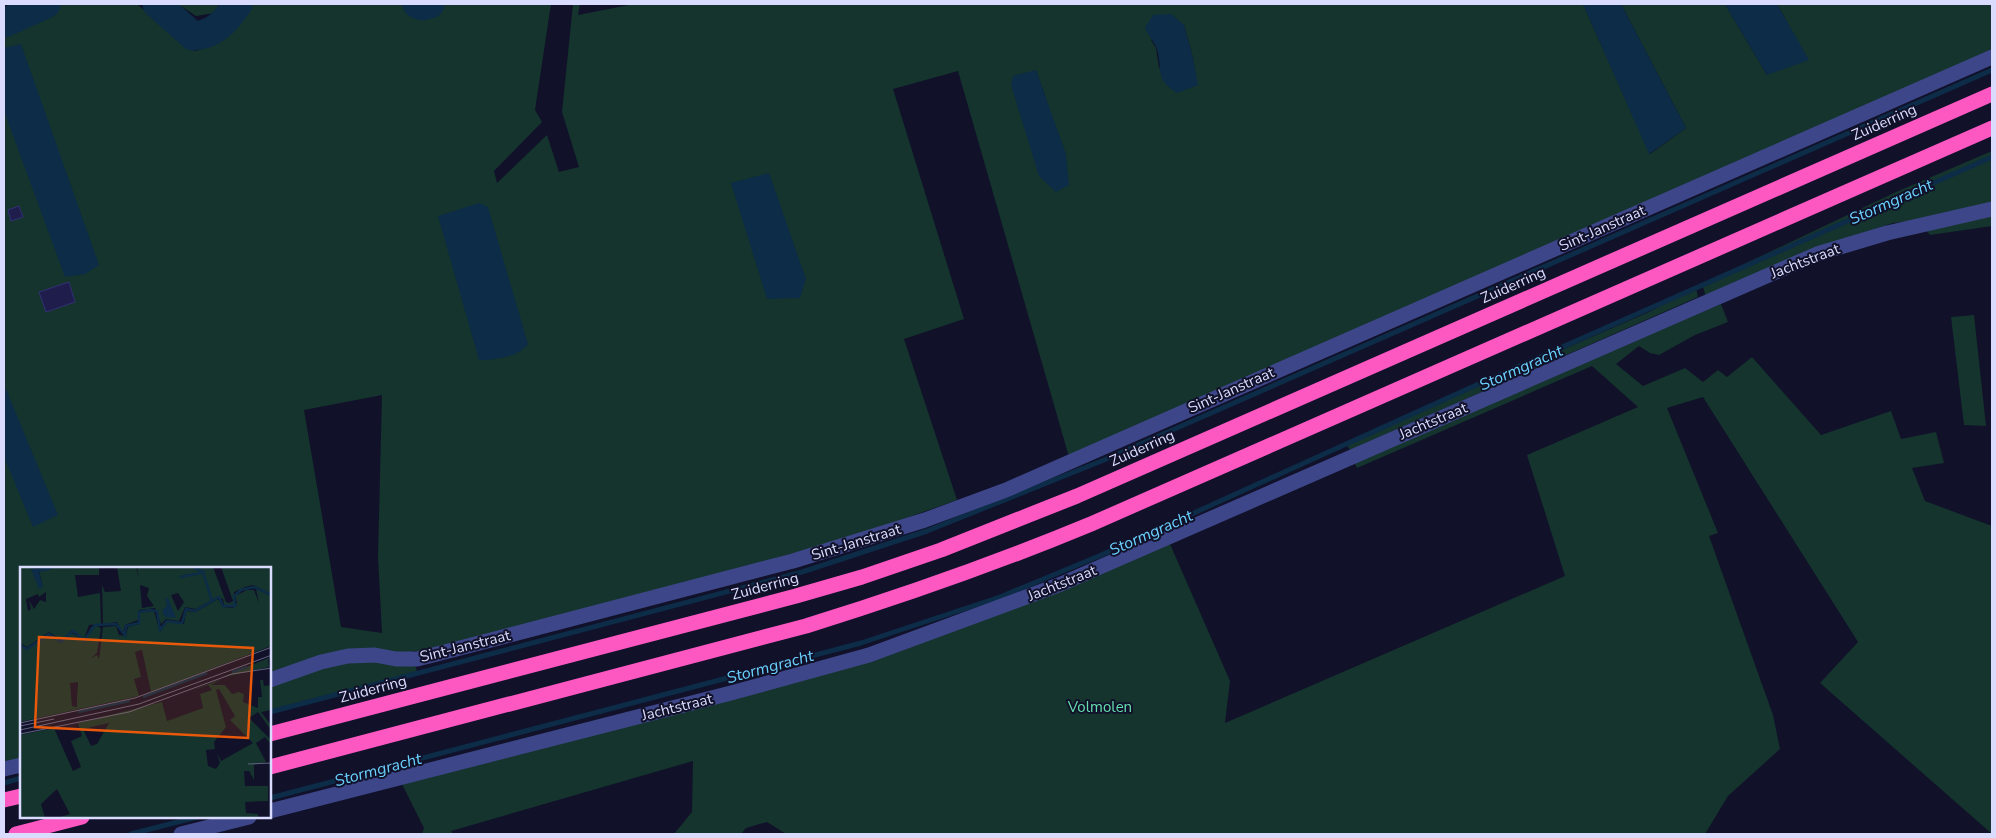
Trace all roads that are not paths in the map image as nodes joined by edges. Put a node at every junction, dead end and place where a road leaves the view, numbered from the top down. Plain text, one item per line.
1 (1992, 57) edge
2 (1992, 94) edge
3 (1992, 128) edge
4 (1992, 208) edge
5 (271, 680) edge
6 (271, 734) edge
7 (20, 765) edge
8 (271, 767) edge
9 (4, 769) edge
10 (20, 796) edge
11 (4, 800) edge
12 (271, 811) edge
13 (78, 818) edge
14 (245, 818) edge
15 (16, 834) edge
16 (182, 834) edge

1 - 5 street, Sint-Janstraat
2 - 6 highway, Zuiderring
3 - 8 highway
4 - 12 street, Jachtstraat
7 - 9 street
10 - 11 highway
13 - 15 highway
14 - 16 street

